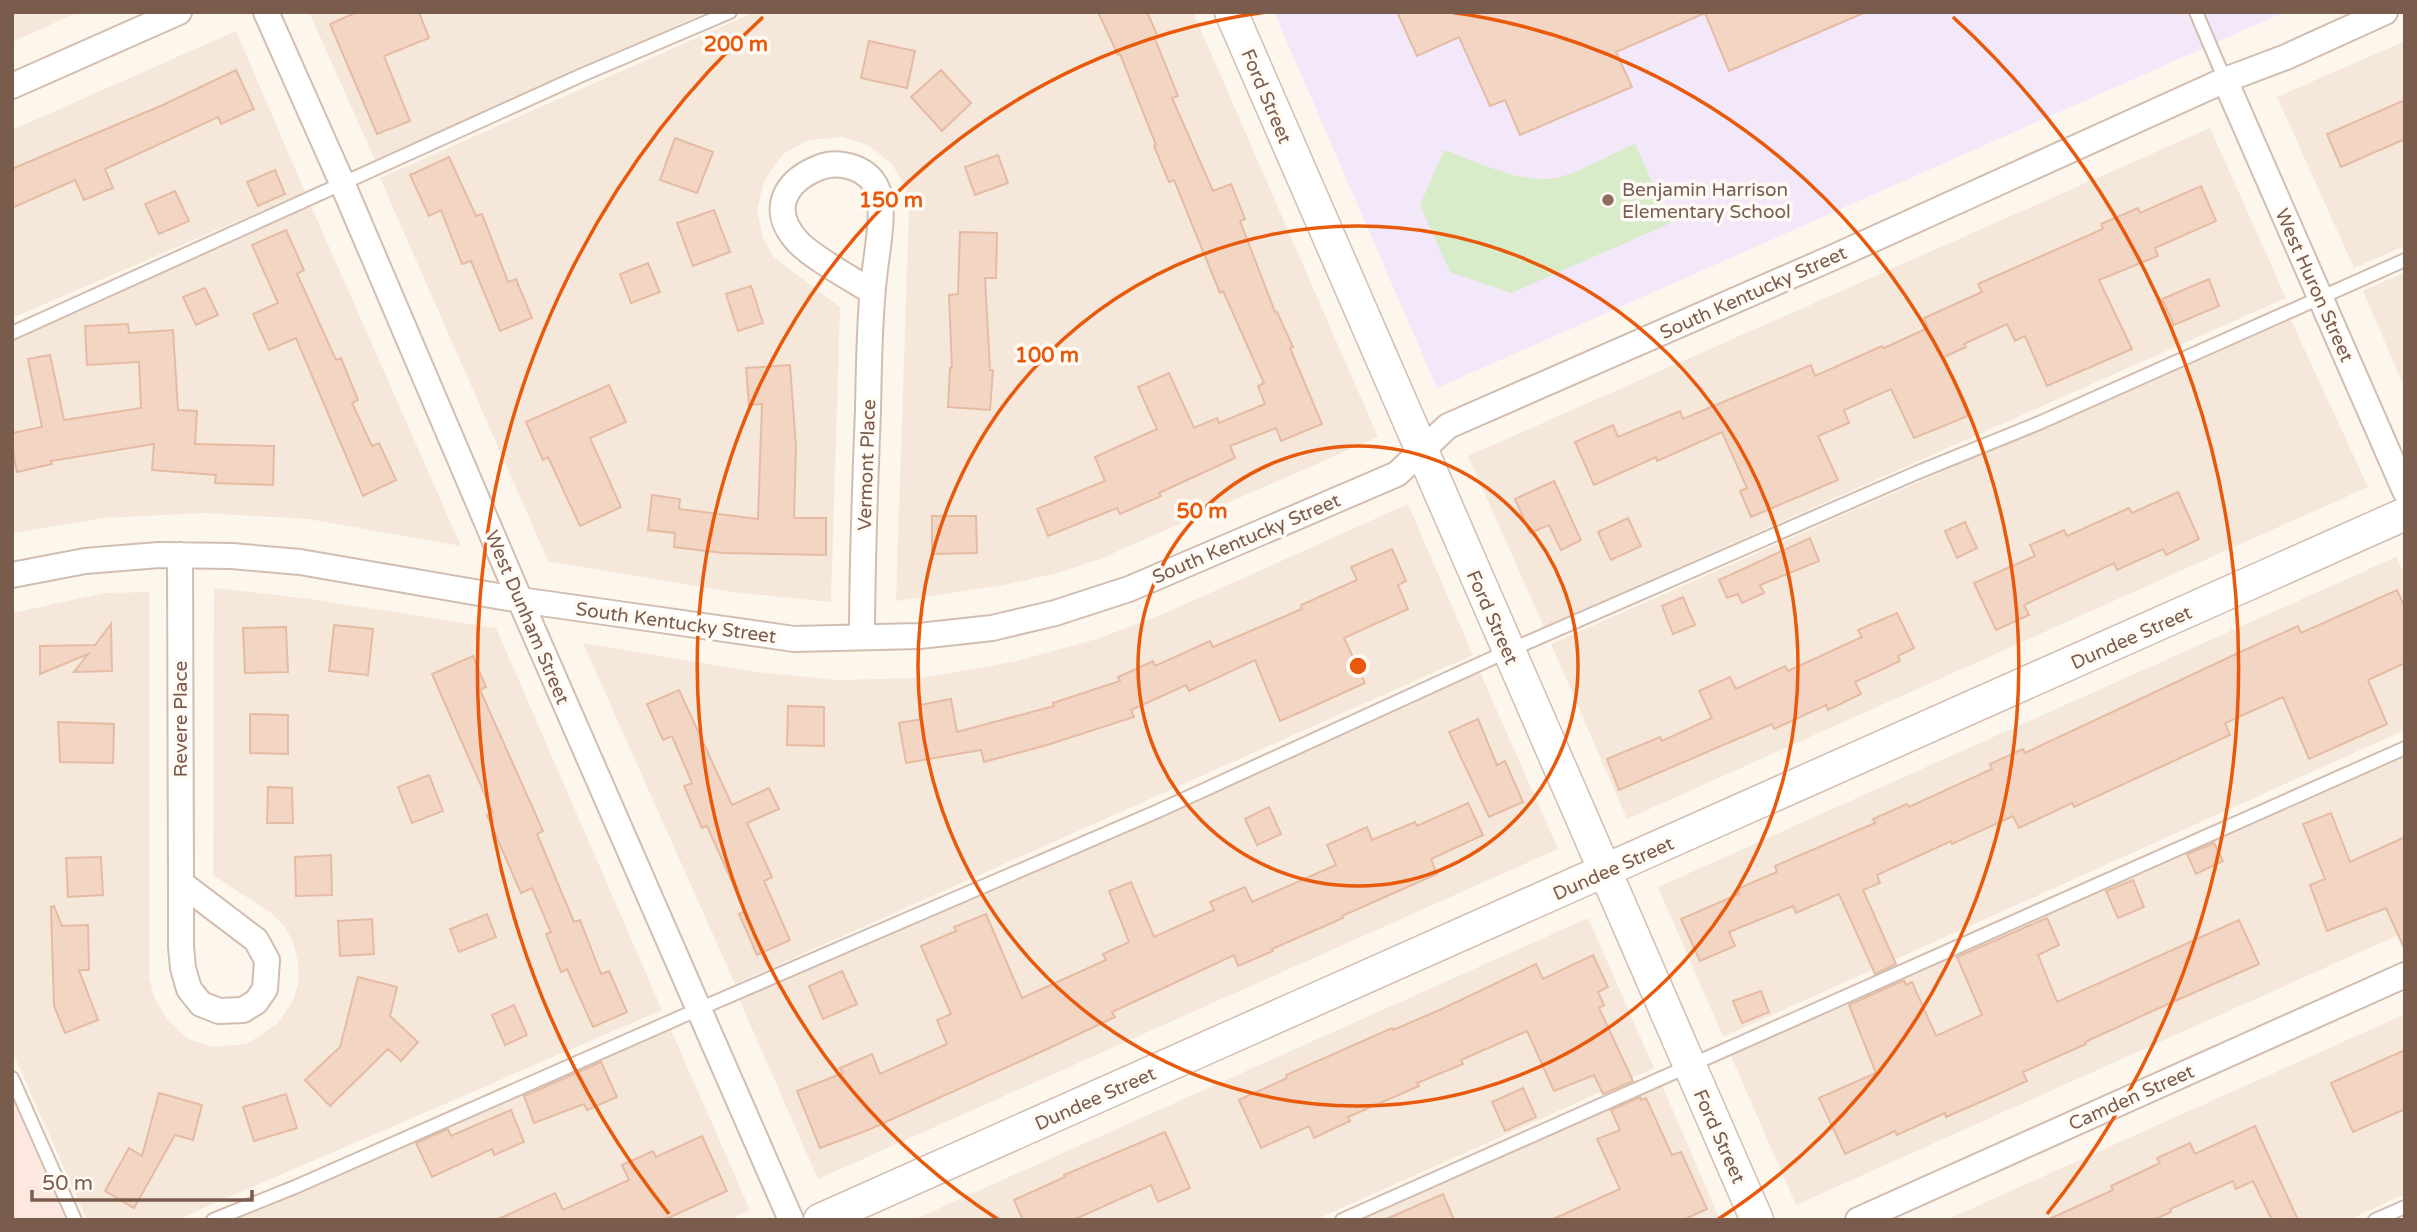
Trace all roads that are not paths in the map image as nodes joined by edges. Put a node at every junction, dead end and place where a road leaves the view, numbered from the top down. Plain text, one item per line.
1 (179, 12) edge
2 (266, 12) edge
3 (730, 12) edge
4 (1231, 12) edge
5 (2196, 12) edge
6 (2385, 12) edge
7 (2225, 80) junction
8 (12, 86) edge
9 (343, 185) junction
10 (2405, 260) edge
11 (872, 292) junction
12 (2320, 297) junction
13 (12, 332) edge
14 (1420, 451) junction
15 (2405, 491) edge
16 (2405, 514) edge
17 (180, 555) junction
18 (12, 575) edge
19 (520, 600) junction
20 (862, 638) junction
21 (1508, 651) junction
22 (2405, 748) edge
23 (1605, 872) junction
24 (181, 883) junction
25 (2405, 975) edge
26 (699, 1009) junction
27 (1689, 1065) junction
28 (12, 1078) edge
29 (2405, 1207) edge
30 (75, 1220) edge
31 (214, 1220) edge
32 (791, 1220) edge
33 (820, 1220) edge
34 (1342, 1220) edge
35 (1757, 1220) edge
36 (1858, 1220) edge
37 (2375, 1220) edge

1 - 8 street
2 - 9 street, West Dunham Street
3 - 9 lane
4 - 14 street, Ford Street
5 - 7 lane
6 - 7 street, South Kentucky Street
7 - 12 street, West Huron Street
7 - 14 street, South Kentucky Street
9 - 13 lane
9 - 19 street, West Dunham Street
10 - 12 lane
11 - 11 street, Vermont Place
11 - 20 street, Vermont Place
12 - 15 street, West Huron Street
12 - 21 lane
14 - 20 street, South Kentucky Street
14 - 21 street, Ford Street
16 - 23 street, Dundee Street
17 - 18 street, South Kentucky Street
17 - 19 street, South Kentucky Street
17 - 24 street, Revere Place
19 - 20 street, South Kentucky Street
19 - 26 street, West Dunham Street
21 - 23 street, Ford Street
21 - 26 lane
22 - 27 lane
23 - 27 street, Ford Street
23 - 33 street, Dundee Street
24 - 24 street, Revere Place
25 - 36 street, Camden Street
26 - 31 lane
26 - 32 street, West Dunham Street
27 - 34 lane
27 - 35 street, Ford Street
28 - 30 lane
29 - 37 lane

